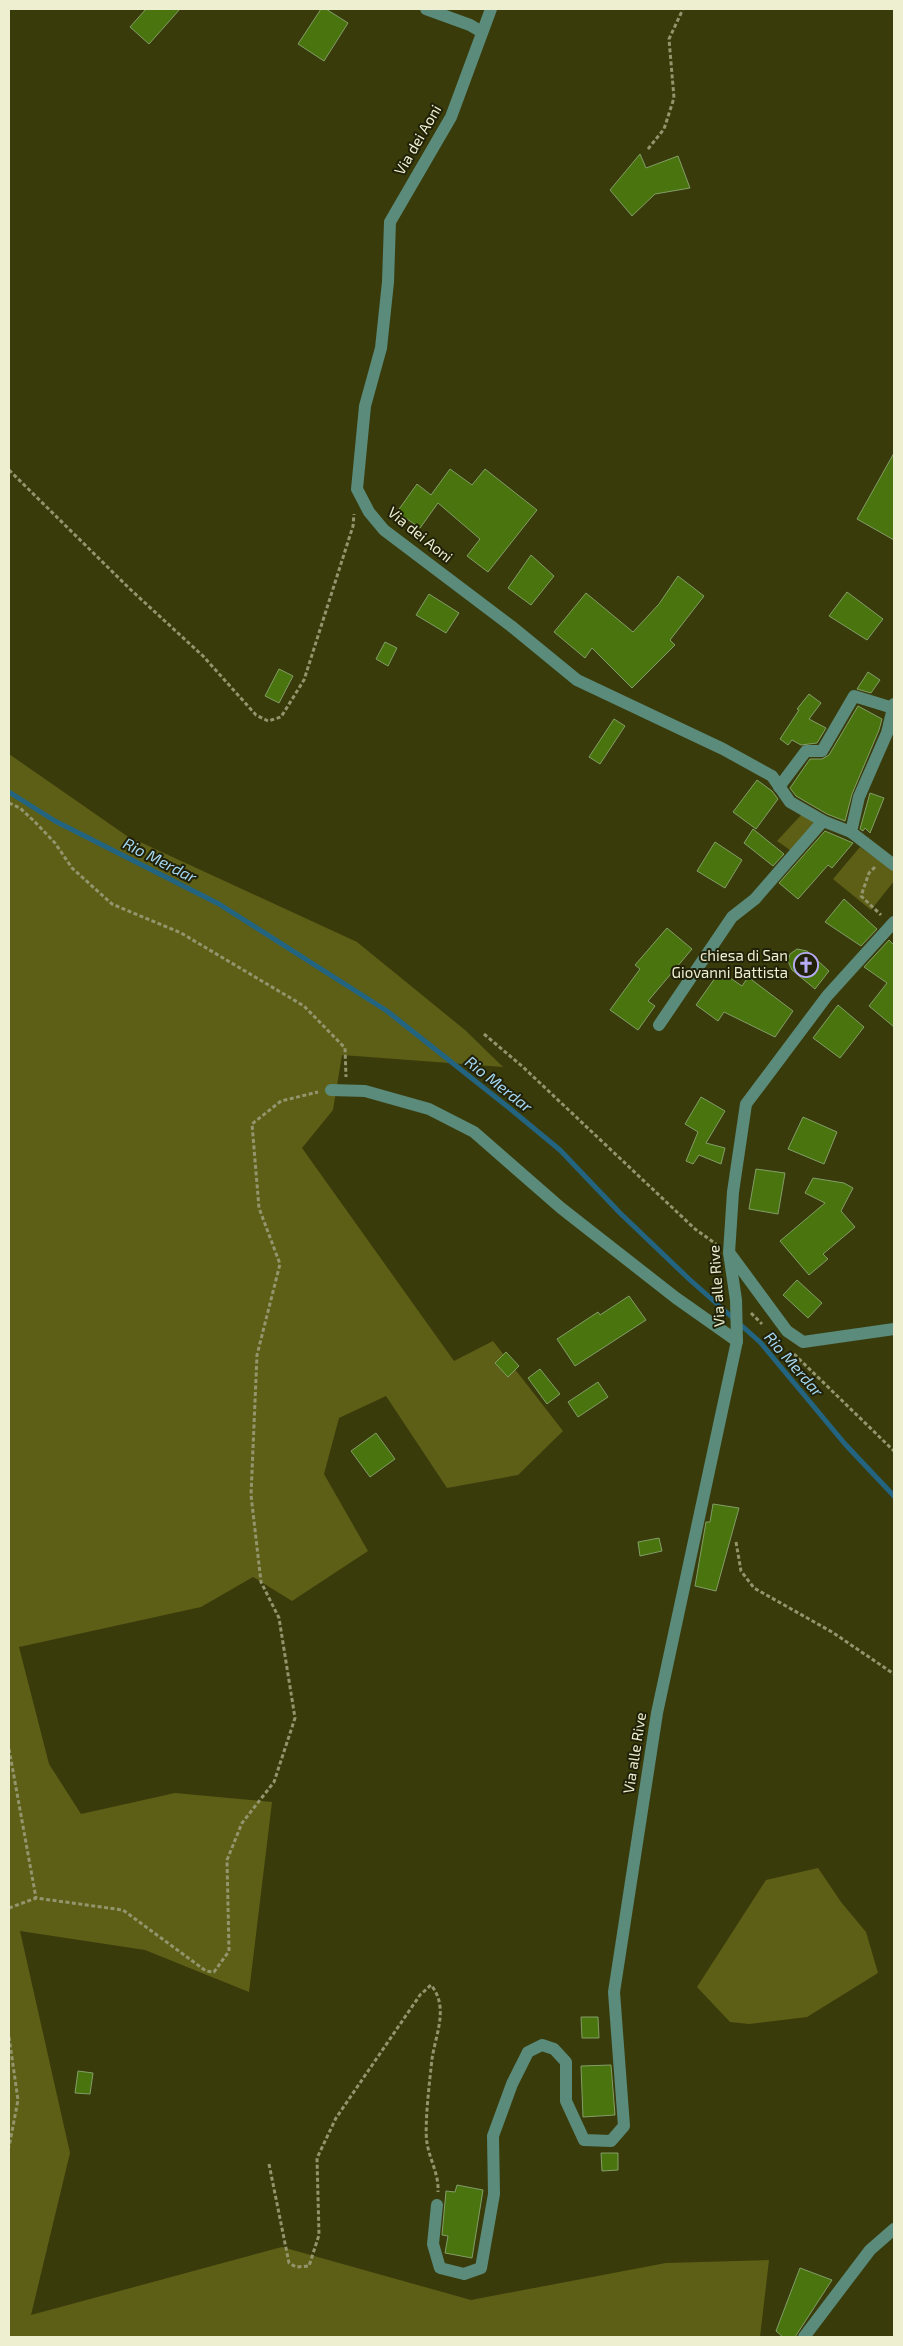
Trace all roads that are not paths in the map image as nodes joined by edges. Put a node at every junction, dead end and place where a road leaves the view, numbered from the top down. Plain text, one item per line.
1 (426, 9) edge
2 (491, 9) edge
3 (482, 32) junction
4 (894, 706) edge
5 (779, 787) junction
6 (823, 821) junction
7 (851, 832) junction
8 (889, 861) edge
9 (894, 922) edge
10 (659, 1025) dead end
11 (331, 1090) road end
12 (729, 1253) junction
13 (894, 1329) edge
14 (737, 1341) junction
15 (437, 2205) road end
16 (894, 2229) edge
17 (804, 2337) edge

1 - 3 street
2 - 3 street, Via dei Aoni
3 - 5 street, Via dei Aoni
4 - 5 street
4 - 7 street
5 - 6 street, Via dei Aoni
6 - 7 street, Via dei Aoni
6 - 10 street
7 - 8 street, Via dei Aoni
9 - 12 street, Via alle Rive
11 - 14 street
12 - 13 street
12 - 14 street, Via alle Rive
14 - 15 street, Via alle Rive
16 - 17 street

